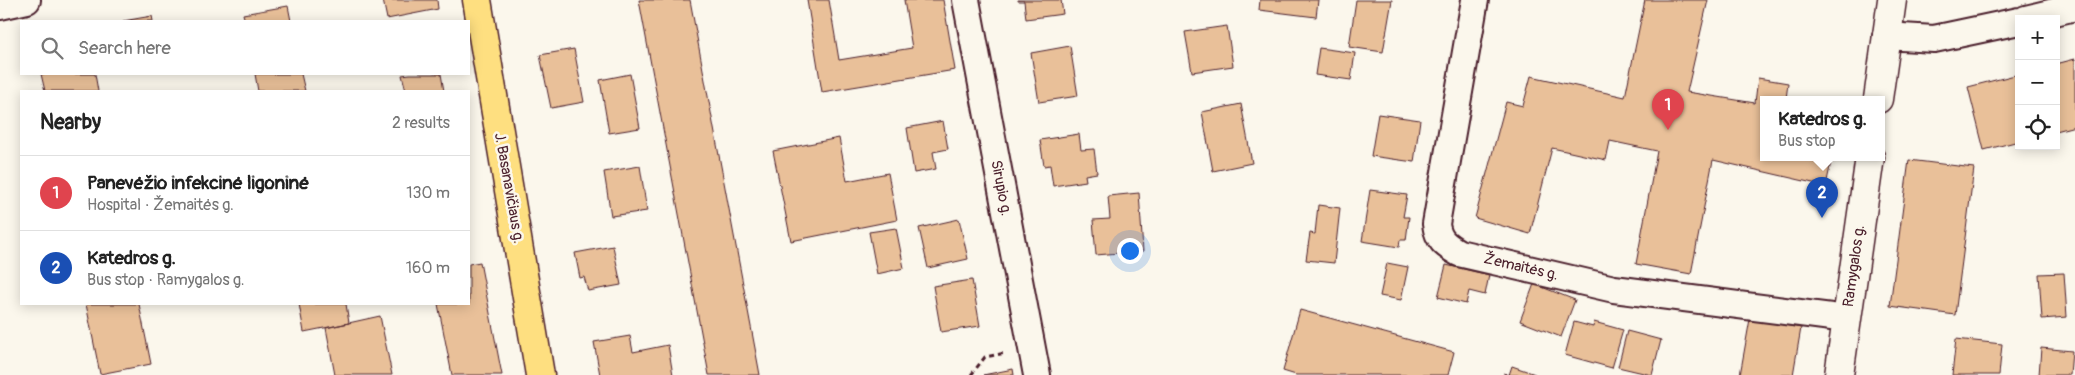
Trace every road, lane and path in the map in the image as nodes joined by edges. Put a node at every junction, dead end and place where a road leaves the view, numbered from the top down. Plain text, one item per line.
1 (27, 0) edge
2 (477, 0) edge
3 (966, 0) edge
4 (1475, 0) edge
5 (1892, 0) edge
6 (0, 6) edge
7 (2075, 7) edge
8 (2042, 15) edge
9 (2015, 21) edge
10 (1886, 36) junction
11 (1878, 96) edge
12 (1869, 161) edge
13 (1847, 319) junction
14 (1031, 348) junction
15 (540, 375) edge
16 (971, 375) edge
17 (1038, 375) edge
18 (1839, 375) edge

1 - 6 street
2 - 15 highway, J. Basanavičiaus g.
3 - 14 street, Sirupio g.
4 - 13 street, Žemaitės g.
5 - 10 main road
7 - 8 street
9 - 10 street
10 - 11 main road
12 - 13 main road, Ramygalos g.
13 - 18 main road, Ramygalos g.
14 - 16 path
14 - 17 street, Sirupio g.

